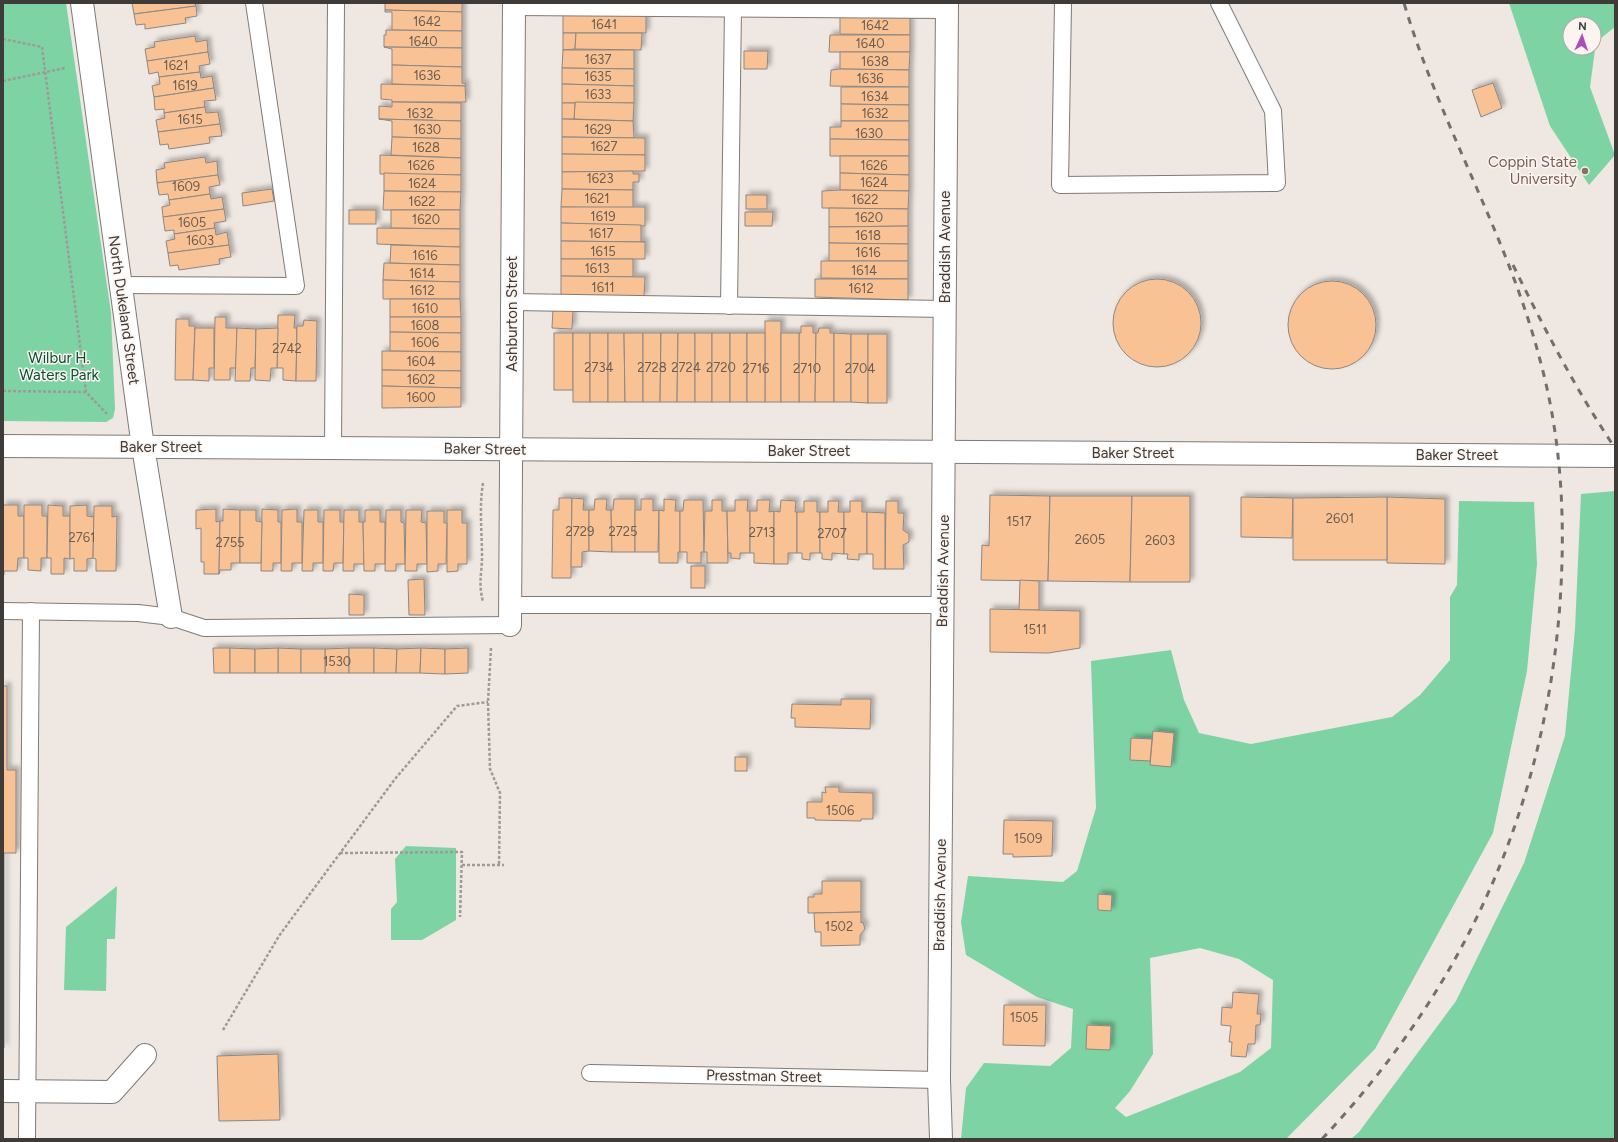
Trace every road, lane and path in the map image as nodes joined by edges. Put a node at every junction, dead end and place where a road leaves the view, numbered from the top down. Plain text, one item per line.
1 (82, 3) edge
2 (254, 3) edge
3 (336, 3) edge
4 (1063, 3) edge
5 (1220, 3) edge
6 (514, 5) edge
7 (947, 7) edge
8 (733, 8) junction
9 (3, 39) edge
10 (70, 67) dead end
11 (45, 72) junction
12 (3, 81) edge
13 (121, 285) junction
14 (513, 302) junction
15 (729, 306) junction
16 (945, 309) junction
17 (3, 391) edge
18 (86, 392) junction
19 (107, 414) dead end
20 (3, 446) edge
21 (143, 447) junction
22 (333, 448) junction
23 (512, 449) junction
24 (944, 452) junction
25 (1615, 456) edge
26 (483, 483) dead end
27 (483, 604) dead end
28 (943, 605) junction
29 (3, 610) edge
30 (31, 611) junction
31 (510, 615) junction
32 (171, 617) junction
33 (491, 646) dead end
34 (488, 702) junction
35 (339, 853) junction
36 (462, 865) junction
37 (499, 865) junction
38 (504, 865) dead end
39 (460, 917) dead end
40 (222, 1030) dead end
41 (145, 1055) dead end
42 (590, 1072) dead end
43 (939, 1080) junction
44 (3, 1091) edge
45 (27, 1092) junction
46 (27, 1139) edge
47 (941, 1139) edge

1 - 13 street, North Dukeland Street
2 - 13 lane
3 - 22 lane
4 - 5 lane
6 - 8 lane
6 - 14 street, Ashburton Street
7 - 8 lane
7 - 16 street, Braddish Avenue
8 - 15 lane
9 - 11 path
10 - 11 path
11 - 12 path
11 - 18 path
13 - 21 street, North Dukeland Street
14 - 15 lane
14 - 23 street, Ashburton Street
15 - 16 lane
16 - 24 street, Braddish Avenue
17 - 18 path
18 - 19 path
20 - 21 street, Baker Street
21 - 22 street, Baker Street
21 - 32 street, North Dukeland Street
22 - 23 street, Baker Street
23 - 24 street, Baker Street
23 - 31 street, Ashburton Street
24 - 25 street, Baker Street
24 - 28 street, Braddish Avenue
26 - 27 path
28 - 31 lane
28 - 43 street, Braddish Avenue
29 - 30 lane
30 - 32 lane
30 - 45 lane
31 - 32 lane
33 - 34 path
34 - 35 path
34 - 37 path
35 - 36 path
35 - 40 path
36 - 37 path
36 - 39 path
37 - 38 path
41 - 45 street
42 - 43 lane, Presstman Street
43 - 47 street, Braddish Avenue
44 - 45 street
45 - 46 lane

